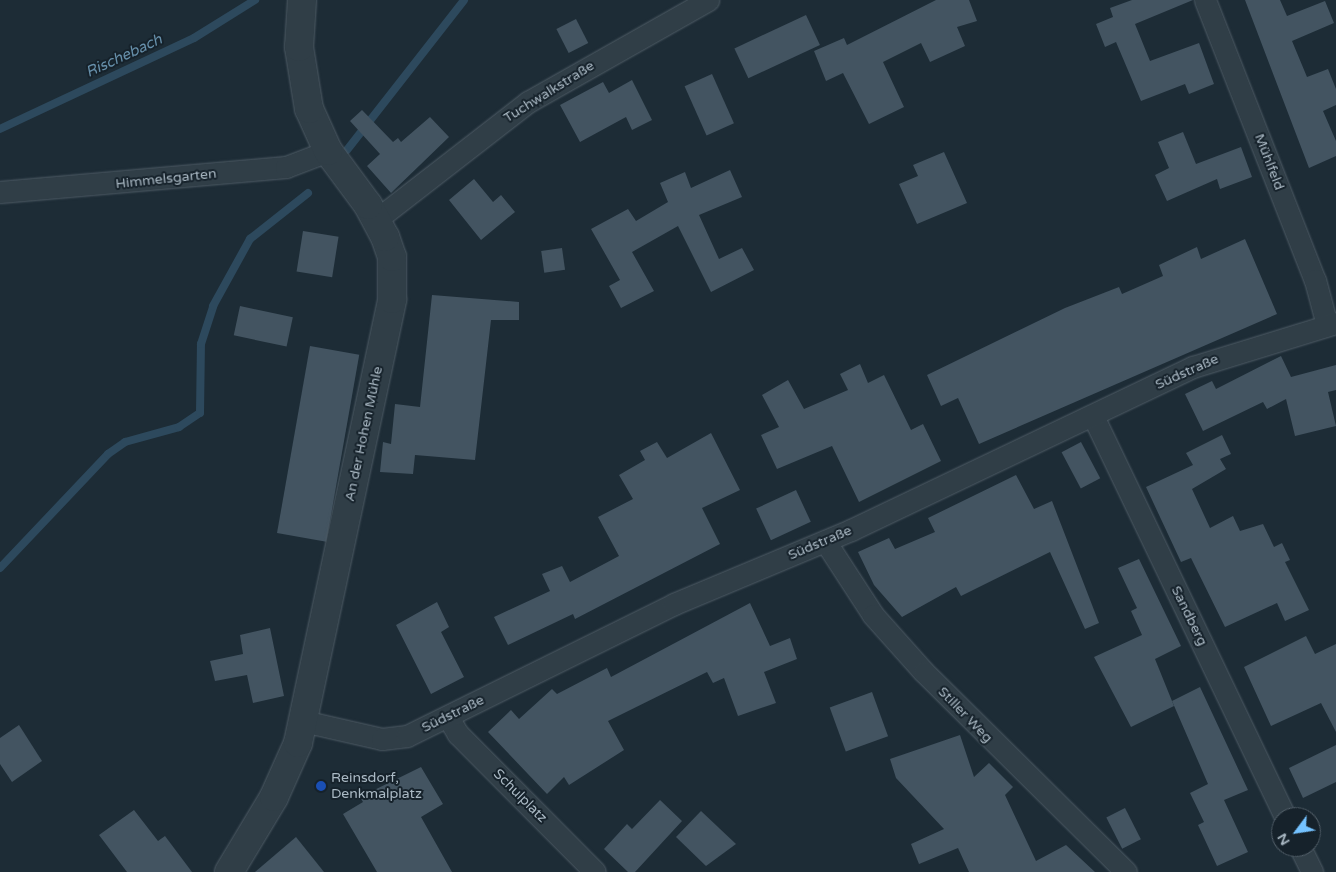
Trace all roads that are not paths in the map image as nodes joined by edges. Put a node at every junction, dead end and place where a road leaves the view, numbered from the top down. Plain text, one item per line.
1 (302, 0) edge
2 (708, 0) edge
3 (1205, 0) edge
4 (328, 151) junction
5 (0, 192) edge
6 (377, 219) junction
7 (1331, 324) edge
8 (1093, 416) junction
9 (825, 541) junction
10 (448, 717) junction
11 (303, 721) junction
12 (1280, 807) edge
13 (1305, 857) edge
14 (229, 872) edge
15 (595, 872) edge
16 (1126, 872) edge
17 (1312, 872) edge

1 - 4 street, An der Hohen Mühle
2 - 6 street, Tuchwalkstraße
3 - 7 street, Mühlfeld
4 - 5 street, Himmelsgarten
4 - 6 street, An der Hohen Mühle
6 - 11 street, An der Hohen Mühle
7 - 8 street, Südstraße
8 - 9 street, Südstraße
8 - 12 street, Sandberg
9 - 10 street, Südstraße
9 - 16 street, Stiller Weg
10 - 11 street, Südstraße
10 - 15 street, Schulplatz
11 - 14 street, An der Hohen Mühle
13 - 17 street

